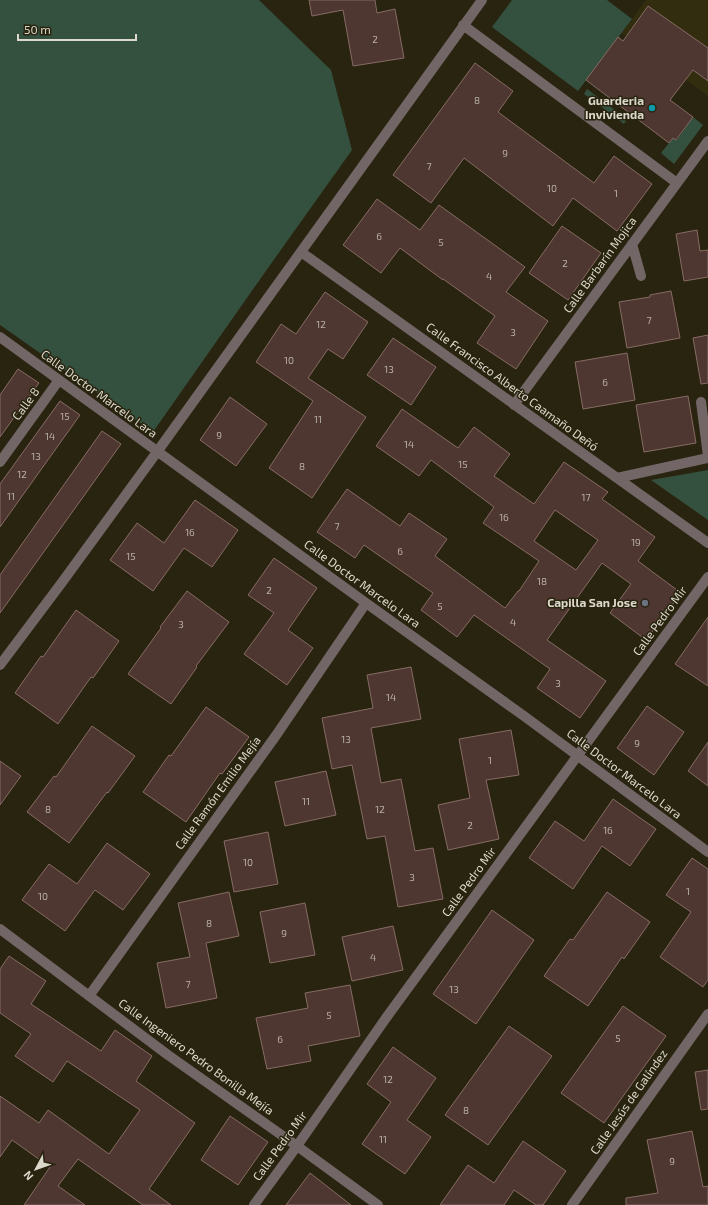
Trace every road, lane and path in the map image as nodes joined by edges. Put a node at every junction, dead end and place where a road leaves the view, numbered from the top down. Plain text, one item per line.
1 (482, 0) edge
2 (463, 25) junction
3 (708, 141) edge
4 (677, 183) junction
5 (632, 244) junction
6 (300, 252) junction
7 (641, 276) dead end
8 (0, 337) edge
9 (59, 380) junction
10 (701, 402) dead end
11 (514, 405) junction
12 (157, 452) junction
13 (708, 457) edge
14 (0, 462) edge
15 (617, 478) junction
16 (708, 543) edge
17 (708, 577) edge
18 (366, 603) junction
19 (0, 664) edge
20 (579, 755) junction
21 (708, 852) edge
22 (0, 929) edge
23 (89, 996) junction
24 (708, 1014) edge
25 (297, 1146) junction
26 (254, 1205) edge
27 (378, 1205) edge
28 (572, 1205) edge

1 - 2 street
2 - 4 street
2 - 6 street
3 - 4 street, Calle Barbarín Mojica
4 - 5 street, Calle Barbarín Mojica
5 - 7 street
5 - 11 street, Calle Barbarín Mojica
6 - 11 street, Calle Francisco Alberto Caamaño Deñó
6 - 12 street
8 - 9 street, Calle Doctor Marcelo Lara
9 - 12 street, Calle Doctor Marcelo Lara
9 - 14 street, Calle 8
10 - 13 street
11 - 15 street, Calle Francisco Alberto Caamaño Deñó
12 - 18 street, Calle Doctor Marcelo Lara
12 - 19 street
13 - 15 street
15 - 16 street, Calle Francisco Alberto Caamaño Deñó
17 - 20 street, Calle Pedro Mir
18 - 20 street, Calle Doctor Marcelo Lara
18 - 23 street, Calle Ramón Emilio Mejía
20 - 21 street, Calle Doctor Marcelo Lara
20 - 25 street, Calle Pedro Mir
22 - 23 street, Calle Ingeniero Pedro Bonilla Mejía
23 - 25 street, Calle Ingeniero Pedro Bonilla Mejía
24 - 28 street, Calle Jesús de Galíndez
25 - 26 street, Calle Pedro Mir
25 - 27 street, Calle Ingeniero Pedro Bonilla Mejía

